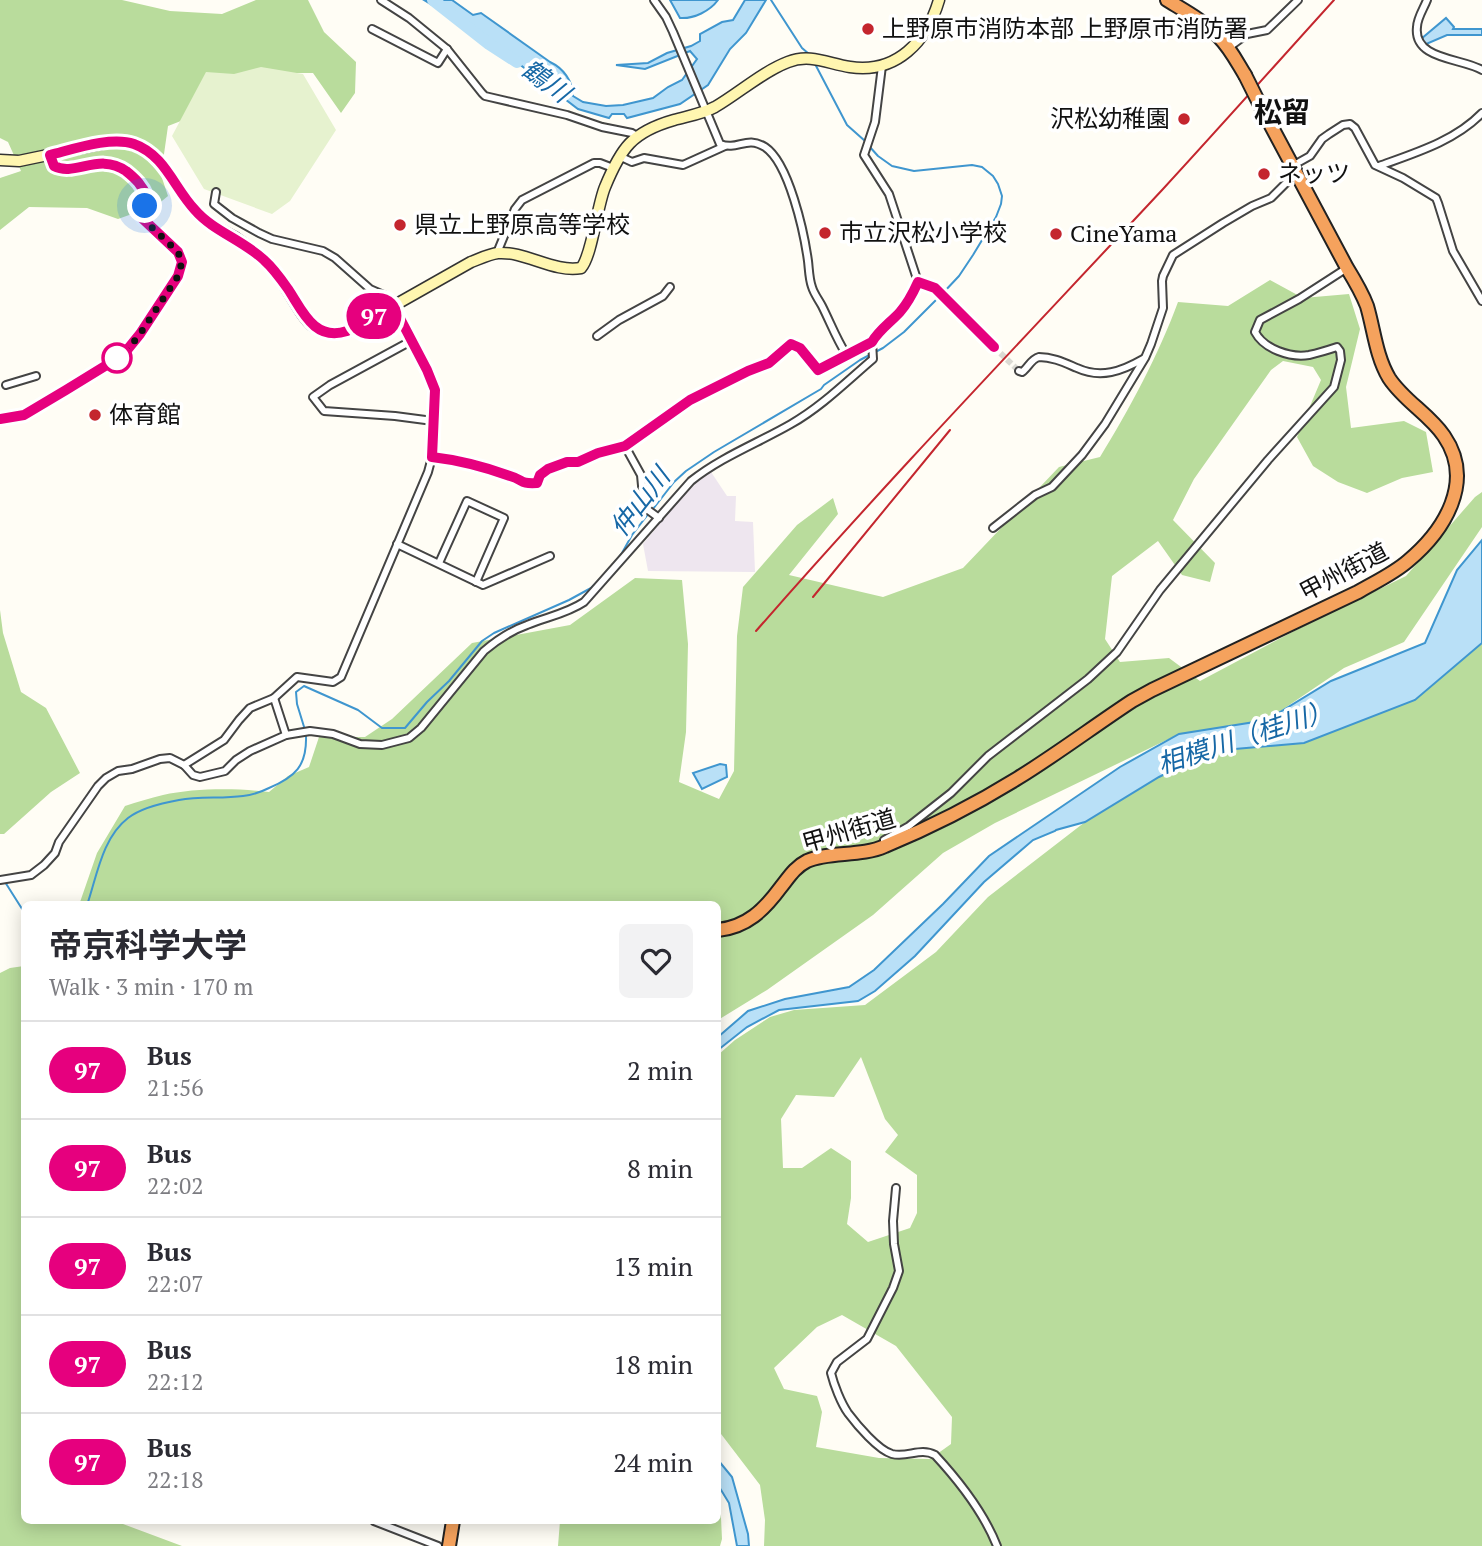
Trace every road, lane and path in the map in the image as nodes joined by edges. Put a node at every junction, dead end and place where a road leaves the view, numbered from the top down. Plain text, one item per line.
1 (381, 0) edge
2 (654, 0) edge
3 (939, 0) edge
4 (1167, 0) edge
5 (1298, 0) edge
6 (1427, 0) edge
7 (372, 29) dead end
8 (1228, 48) junction
9 (447, 49) junction
10 (882, 66) junction
11 (1482, 70) edge
12 (705, 106) junction
13 (1482, 113) edge
14 (637, 136) junction
15 (725, 146) junction
16 (50, 155) junction
17 (620, 156) junction
18 (0, 160) edge
19 (1379, 166) junction
20 (613, 168) junction
21 (1293, 169) junction
22 (216, 192) dead end
23 (496, 253) junction
24 (1347, 268) junction
25 (918, 282) junction
26 (670, 286) dead end
27 (1482, 301) edge
28 (393, 305) junction
29 (597, 336) dead end
30 (411, 341) junction
31 (872, 342) junction
32 (994, 347) tunnel mouth
33 (846, 354) junction
34 (1145, 358) junction
35 (1019, 371) dead end
36 (36, 376) dead end
37 (6, 385) dead end
38 (0, 419) edge
39 (433, 421) junction
40 (625, 446) junction
41 (432, 457) junction
42 (659, 518) junction
43 (993, 528) dead end
44 (397, 544) junction
45 (550, 556) dead end
46 (439, 564) junction
47 (476, 582) junction
48 (274, 698) junction
49 (286, 735) junction
50 (184, 765) junction
51 (881, 848) junction
52 (0, 880) edge
53 (721, 929) edge
54 (895, 1188) dead end
55 (382, 1524) edge
56 (453, 1524) edge
57 (438, 1546) edge
58 (449, 1546) edge
59 (997, 1546) edge

1 - 9 street
2 - 12 street
3 - 10 street
4 - 8 highway, 甲州街道
5 - 8 street
6 - 11 street
7 - 9 street
8 - 21 highway, 甲州街道, bridge
9 - 14 street
10 - 12 street
10 - 25 street
12 - 14 street
12 - 15 street
13 - 19 street
14 - 17 street
15 - 17 street
15 - 33 street
16 - 18 street
16 - 28 street
16 - 38 street
17 - 20 street
19 - 21 street
19 - 27 street
20 - 23 street
20 - 23 street
21 - 24 highway, 甲州街道
21 - 34 street
22 - 28 street
23 - 28 street
24 - 51 street
24 - 51 highway, 甲州街道
25 - 31 street
25 - 32 street
26 - 29 street
28 - 30 street
30 - 39 street
30 - 39 street
31 - 33 street
31 - 42 street
33 - 40 street
34 - 35 street
34 - 43 street
36 - 37 street
39 - 41 street
40 - 41 street
40 - 42 street
41 - 44 street
42 - 49 street
44 - 46 street
44 - 48 street
45 - 47 street
46 - 47 street
46 - 47 street
48 - 49 street
48 - 50 street
49 - 50 street
50 - 52 street
51 - 53 highway, 甲州街道
54 - 59 street
55 - 57 street
56 - 58 highway

